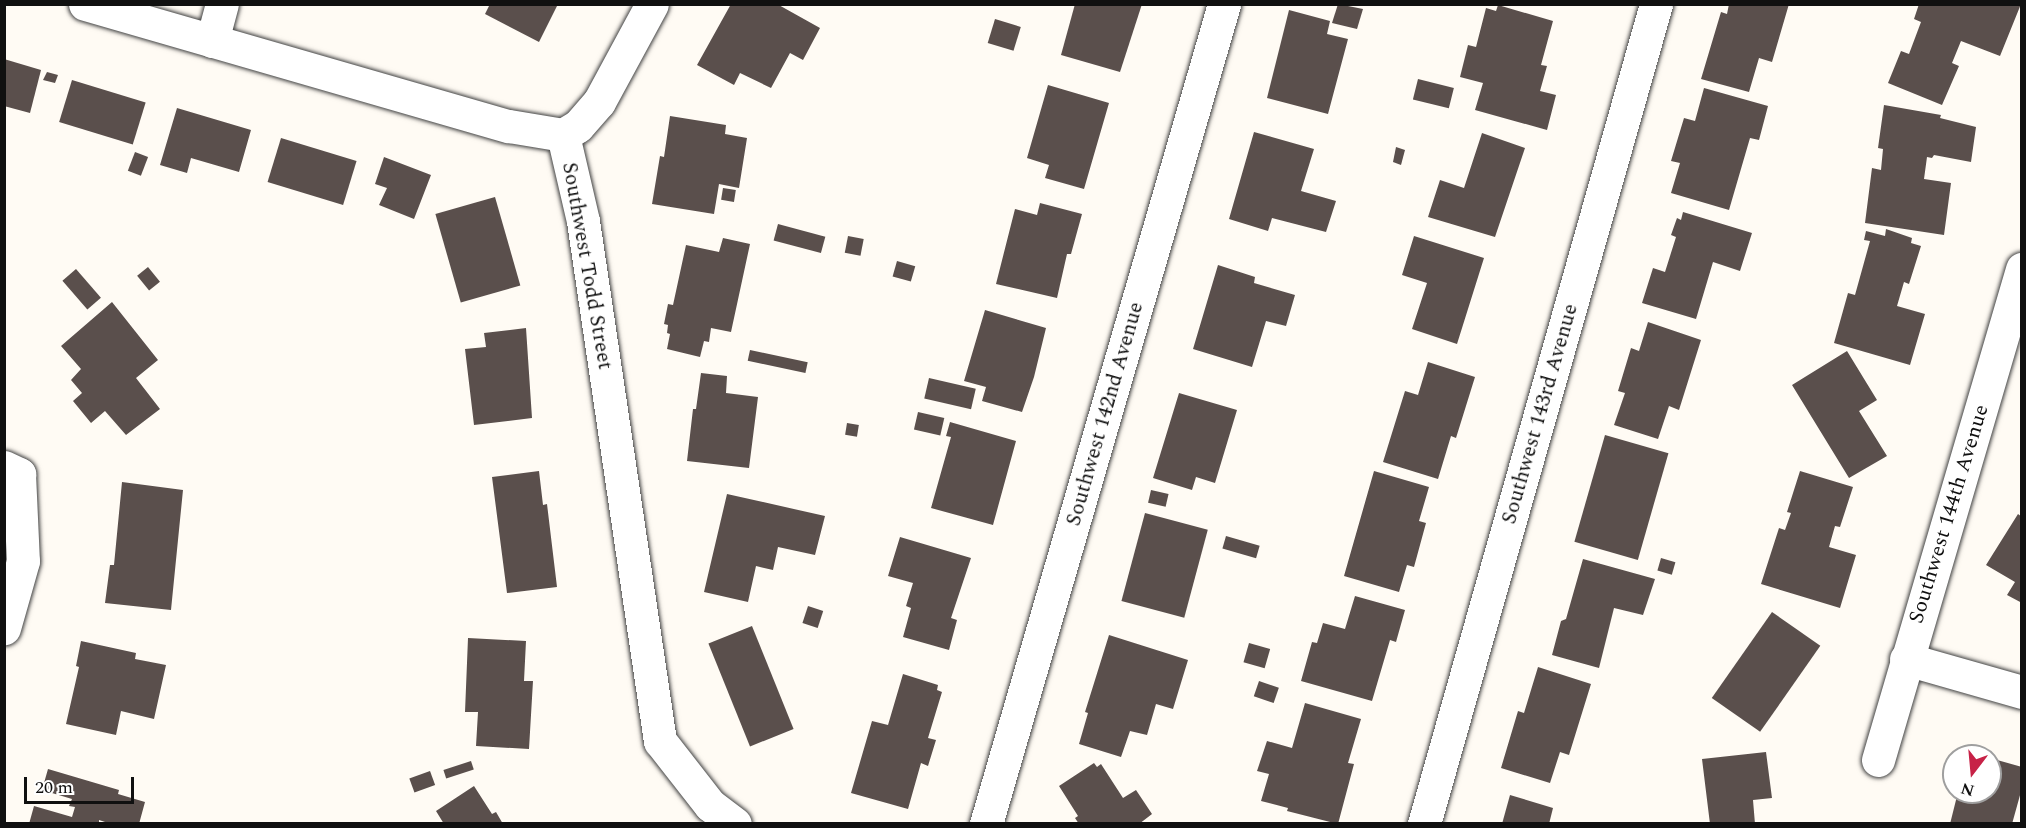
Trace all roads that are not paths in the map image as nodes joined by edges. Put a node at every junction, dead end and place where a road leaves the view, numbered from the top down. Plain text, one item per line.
1 (85, 4) edge
2 (222, 4) edge
3 (652, 4) edge
4 (1224, 4) edge
5 (1656, 4) edge
6 (212, 41) junction
7 (563, 135) junction
8 (2022, 269) edge
9 (12, 470) edge
10 (4, 628) edge
11 (1906, 659) junction
12 (2022, 692) edge
13 (1878, 760) dead end
14 (735, 824) edge
15 (986, 824) edge
16 (1424, 824) edge

1 - 6 street, Southwest Todd Street
2 - 6 street
3 - 7 street
4 - 15 street, Southwest 142nd Avenue
5 - 16 street, Southwest 143rd Avenue
6 - 7 street, Southwest Todd Street
7 - 14 street, Southwest Todd Street
8 - 11 street, Southwest 144th Avenue
9 - 10 street
11 - 12 street
11 - 13 street, Southwest 144th Avenue

